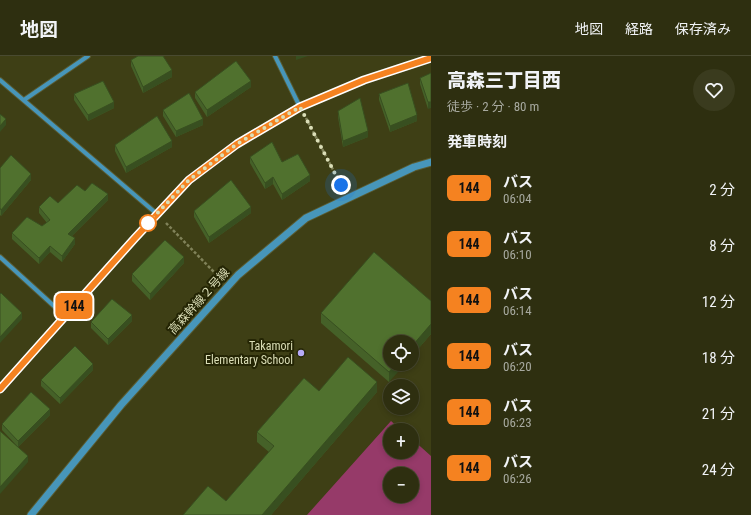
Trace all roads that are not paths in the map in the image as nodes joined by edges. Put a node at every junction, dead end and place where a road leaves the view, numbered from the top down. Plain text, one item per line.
1 (88, 56) edge
2 (275, 56) edge
3 (431, 58) edge
4 (0, 80) edge
5 (24, 100) junction
6 (300, 107) junction
7 (431, 162) edge
8 (157, 214) junction
9 (0, 257) edge
10 (65, 316) junction
11 (0, 389) edge
12 (31, 515) edge

1 - 5 street
2 - 6 street
3 - 6 street
4 - 5 street
5 - 8 street
6 - 8 street
7 - 12 street, 高森幹線２号線
8 - 10 street
9 - 10 street
10 - 11 street

